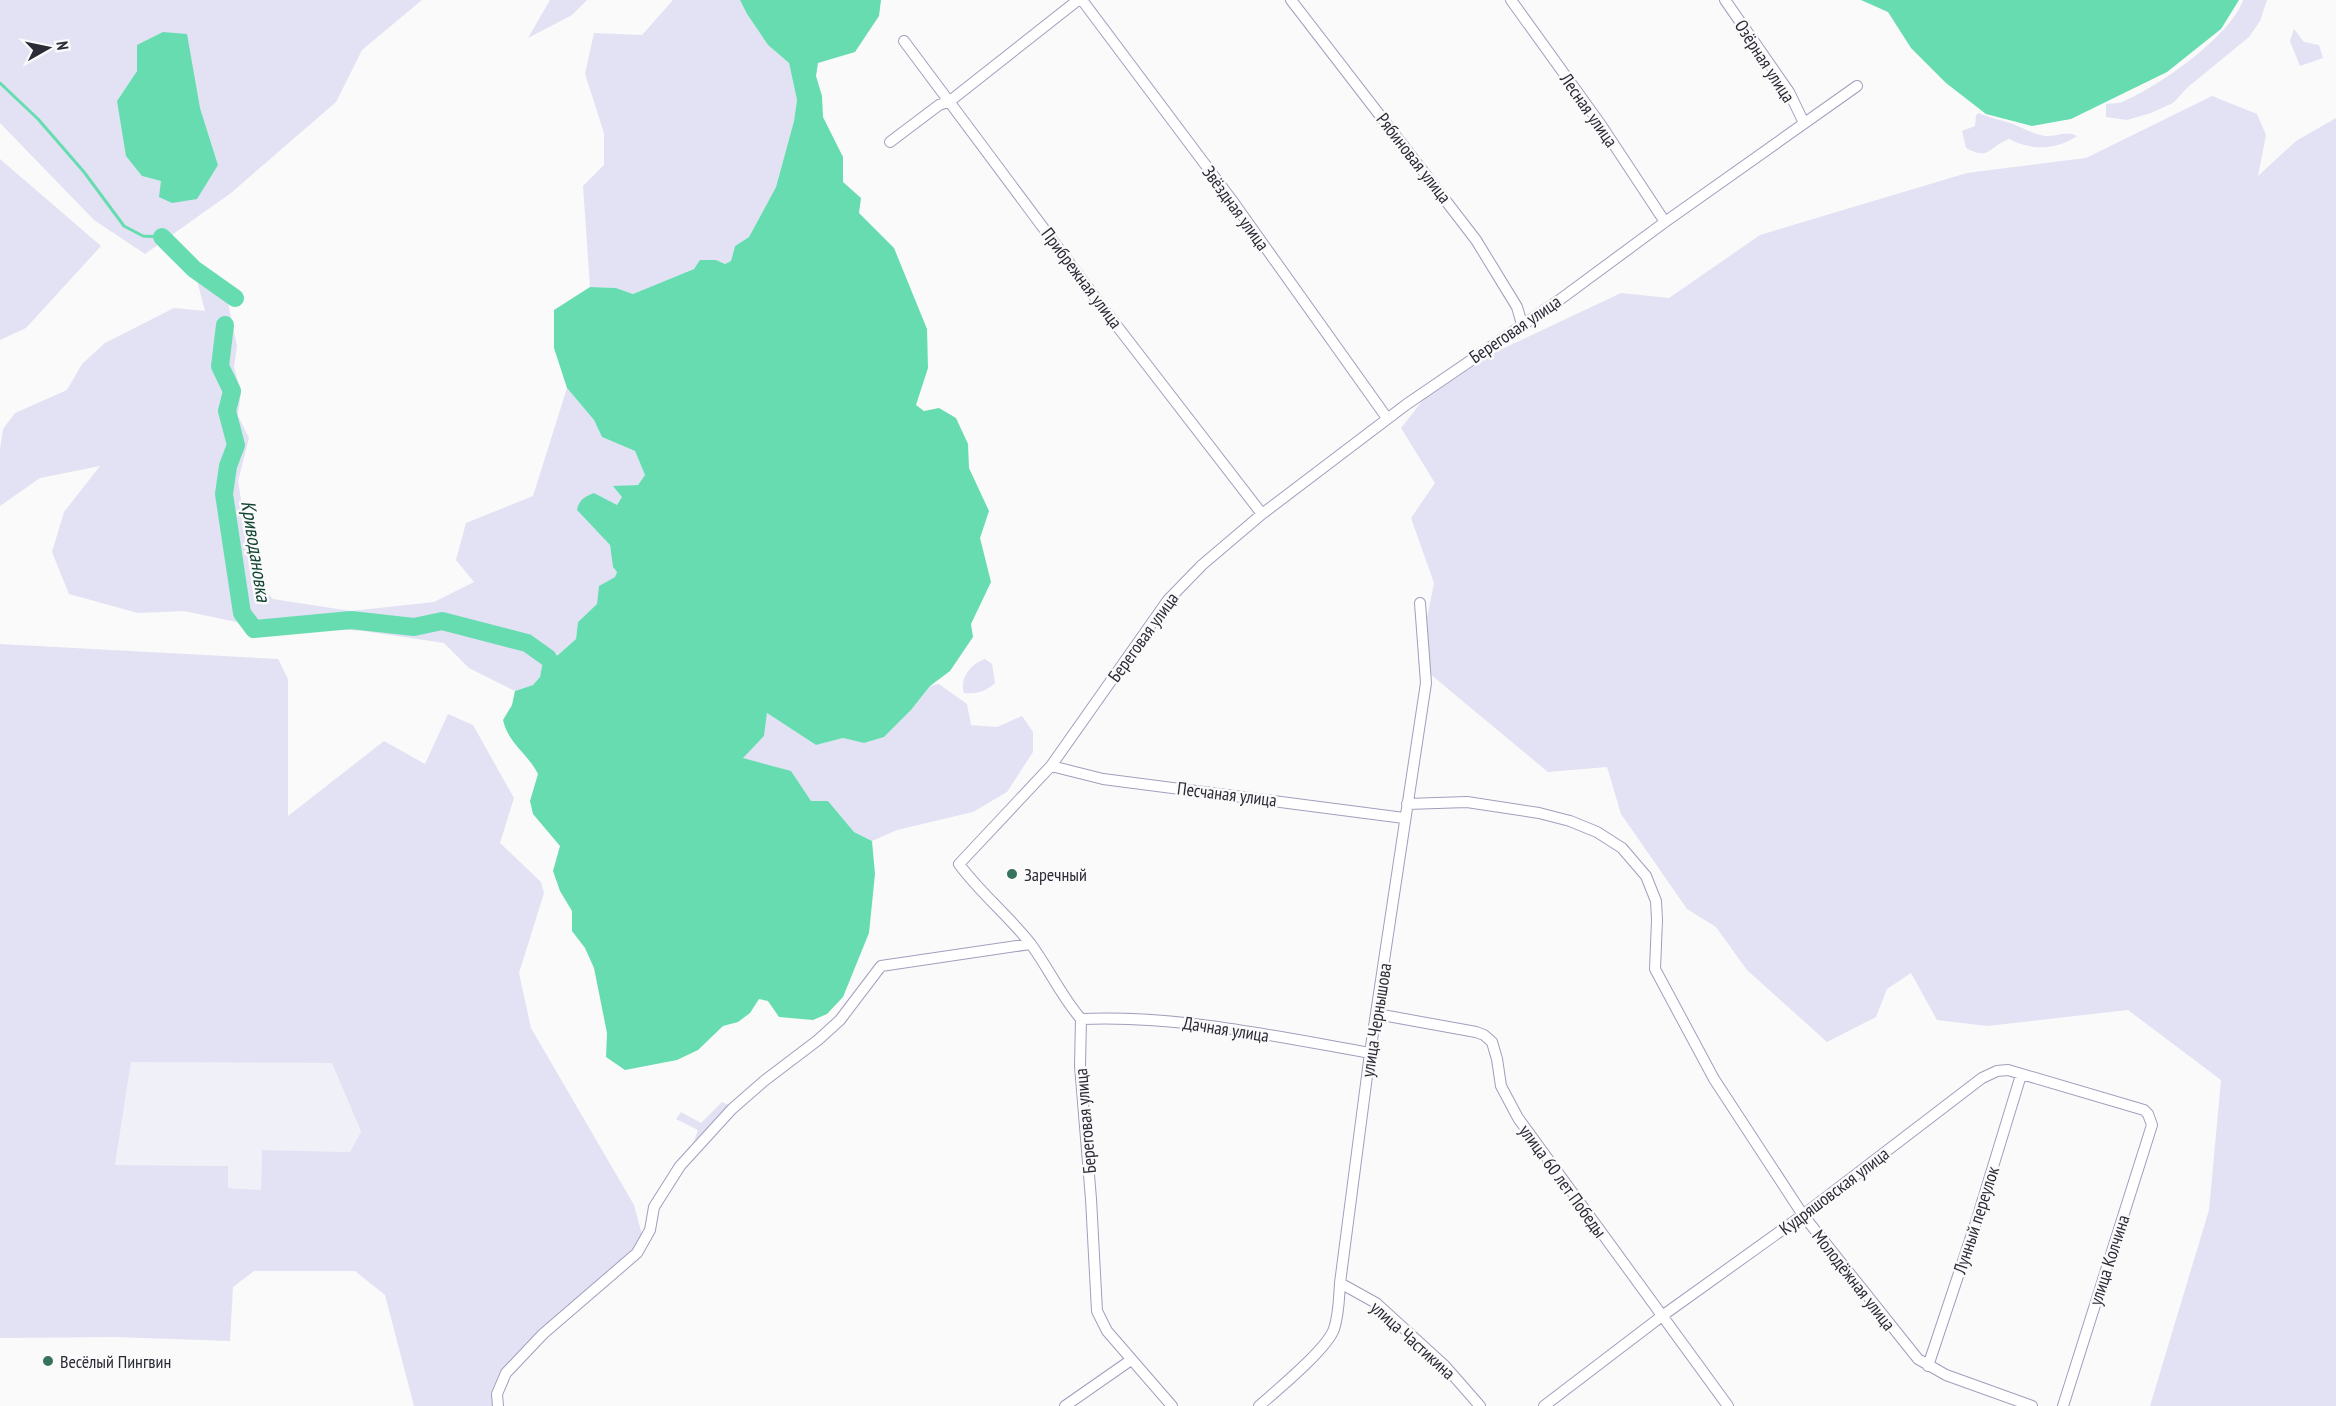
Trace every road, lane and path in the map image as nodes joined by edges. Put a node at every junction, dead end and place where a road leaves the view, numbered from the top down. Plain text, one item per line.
1 (1078, 0) edge
2 (1082, 0) edge
3 (1291, 0) edge
4 (1511, 0) edge
5 (1725, 0) edge
6 (904, 41) dead end
7 (1857, 86) dead end
8 (950, 101) junction
9 (1804, 123) junction
10 (890, 142) dead end
11 (1665, 222) junction
12 (1522, 324) junction
13 (1387, 418) junction
14 (1262, 514) junction
15 (1420, 603) dead end
16 (1051, 766) junction
17 (1407, 804) junction
18 (1404, 818) junction
19 (1030, 944) junction
20 (1377, 1014) junction
21 (1081, 1019) junction
22 (1370, 1053) junction
23 (2021, 1075) junction
24 (2148, 1114) joint
25 (1803, 1215) junction
26 (1340, 1283) junction
27 (1662, 1316) junction
28 (1131, 1360) junction
29 (1928, 1366) junction
30 (498, 1406) edge
31 (1065, 1406) edge
32 (1172, 1406) edge
33 (1261, 1406) edge
34 (1480, 1406) edge
35 (1544, 1406) edge
36 (1728, 1406) edge
37 (2032, 1406) edge
38 (2063, 1406) edge

1 - 8 street
2 - 13 street, Звёздная улица
3 - 12 street, Рябиновая улица
4 - 11 street, Лесная улица
5 - 9 street, Озёрная улица
6 - 8 street, Прибрежная улица
7 - 9 street, Береговая улица
8 - 10 street
8 - 14 street, Прибрежная улица
9 - 11 street, Береговая улица
11 - 12 street, Береговая улица
12 - 13 street, Береговая улица
13 - 14 street, Береговая улица
14 - 16 street, Береговая улица
15 - 17 street, улица Чернышова
16 - 18 street, Песчаная улица
16 - 19 street, Береговая улица
17 - 18 street, улица Чернышова
17 - 25 street, Молодёжная улица
18 - 20 street, улица Чернышова
19 - 21 street, Береговая улица
19 - 30 street
20 - 22 street, улица Чернышова
20 - 27 street, улица 60 лет Победы
21 - 22 street, Дачная улица
21 - 28 street, Береговая улица
22 - 26 street, улица Чернышова
23 - 24 street, Кудряшовская улица
23 - 25 street, Кудряшовская улица
23 - 29 street, Лунный переулок
24 - 38 street, улица Колчина
25 - 27 street, Кудряшовская улица
25 - 29 street, Молодёжная улица
26 - 33 street, улица Чернышова
26 - 34 street, улица Частикина
27 - 35 street, Кудряшовская улица
27 - 36 street, улица 60 лет Победы
28 - 31 street
28 - 32 street, Береговая улица
29 - 37 street, Молодёжная улица

